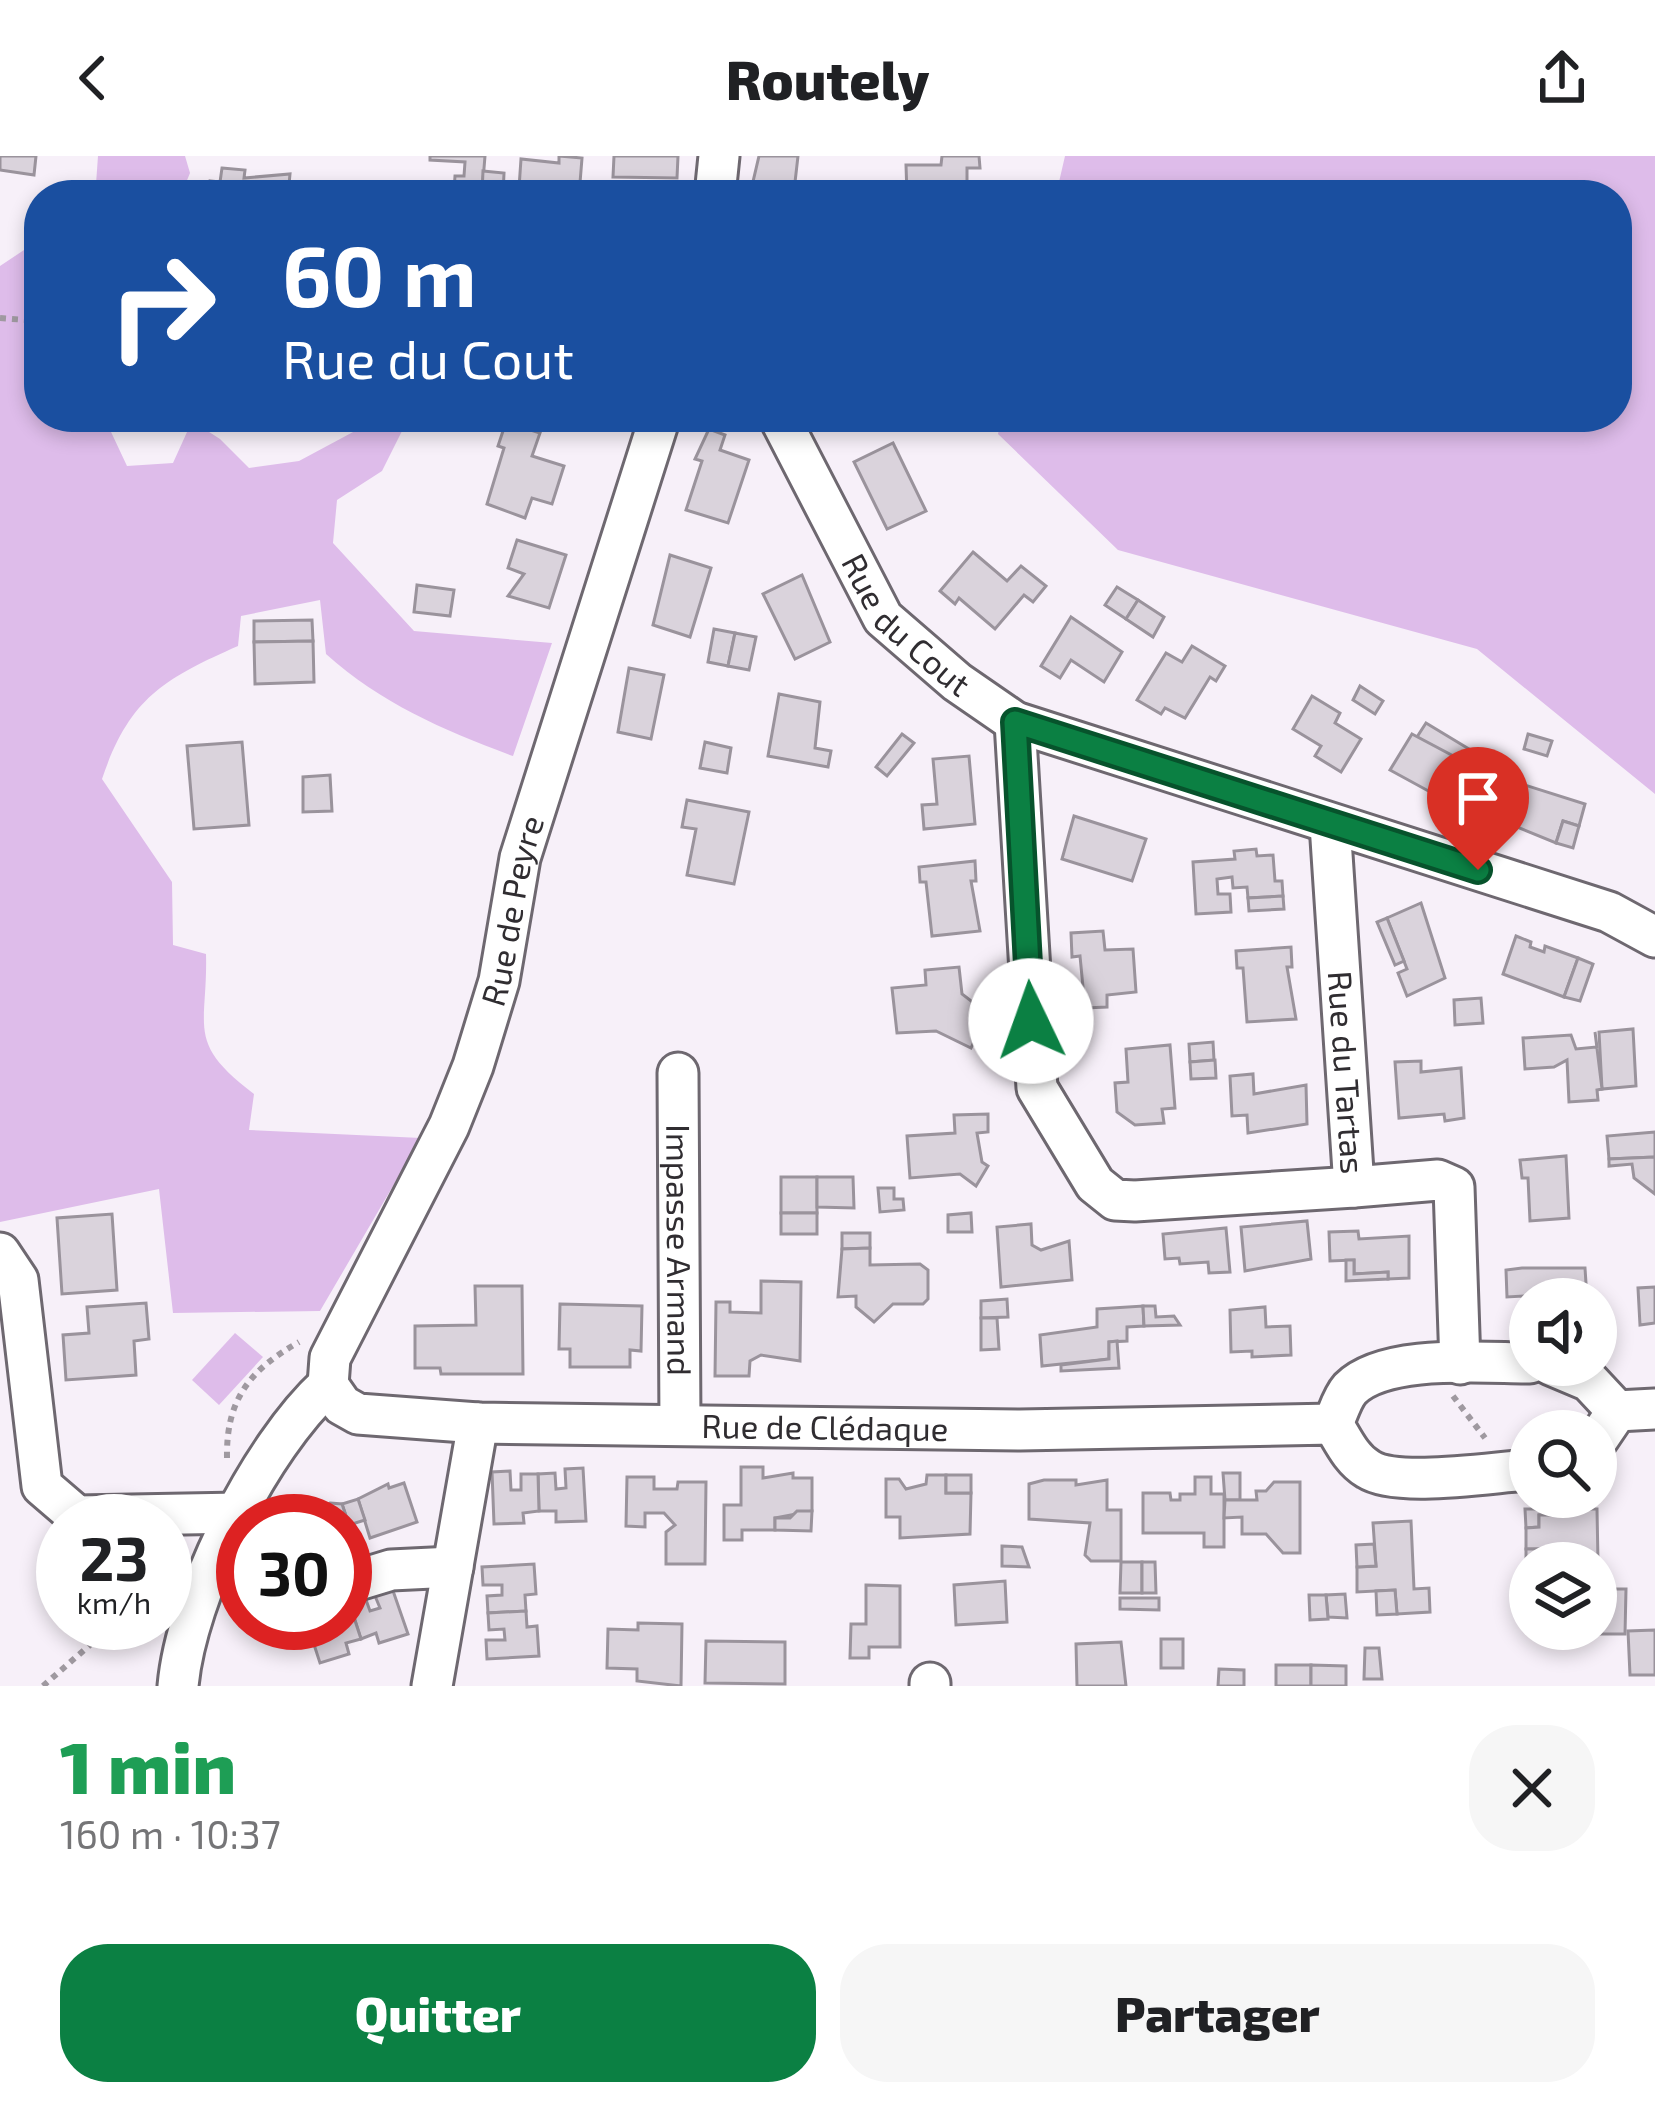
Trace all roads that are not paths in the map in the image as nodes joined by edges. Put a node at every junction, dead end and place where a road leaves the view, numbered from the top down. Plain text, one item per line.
1 (656, 432) edge
2 (787, 432) edge
3 (1015, 722) junction
4 (1330, 824) junction
5 (1655, 937) edge
6 (678, 1073) dead end
7 (1354, 1187) junction
8 (0, 1253) edge
9 (1509, 1363) edge
10 (1444, 1364) junction
11 (328, 1385) junction
12 (1593, 1386) edge
13 (1623, 1421) edge
14 (478, 1423) junction
15 (1333, 1424) junction
16 (680, 1426) junction
17 (1509, 1471) edge
18 (250, 1494) edge
19 (216, 1513) edge
20 (216, 1566) edge
21 (453, 1567) junction
22 (372, 1576) edge
23 (178, 1686) edge
24 (432, 1686) edge

1 - 11 street, Rue de Peyre
2 - 3 street, Rue du Cout
3 - 4 street, Rue du Cout
3 - 7 street
4 - 5 street, Rue du Cout
4 - 7 street, Rue du Tartas
6 - 16 street, Impasse Armand
7 - 10 street, Rue du Tartas
8 - 19 street
9 - 10 street
10 - 15 street
11 - 14 street, Rue de Clédaque
11 - 18 street
12 - 13 street
14 - 16 street, Rue de Clédaque
14 - 21 street
15 - 16 street, Rue de Clédaque
15 - 17 street
20 - 23 street
21 - 22 street
21 - 24 street

